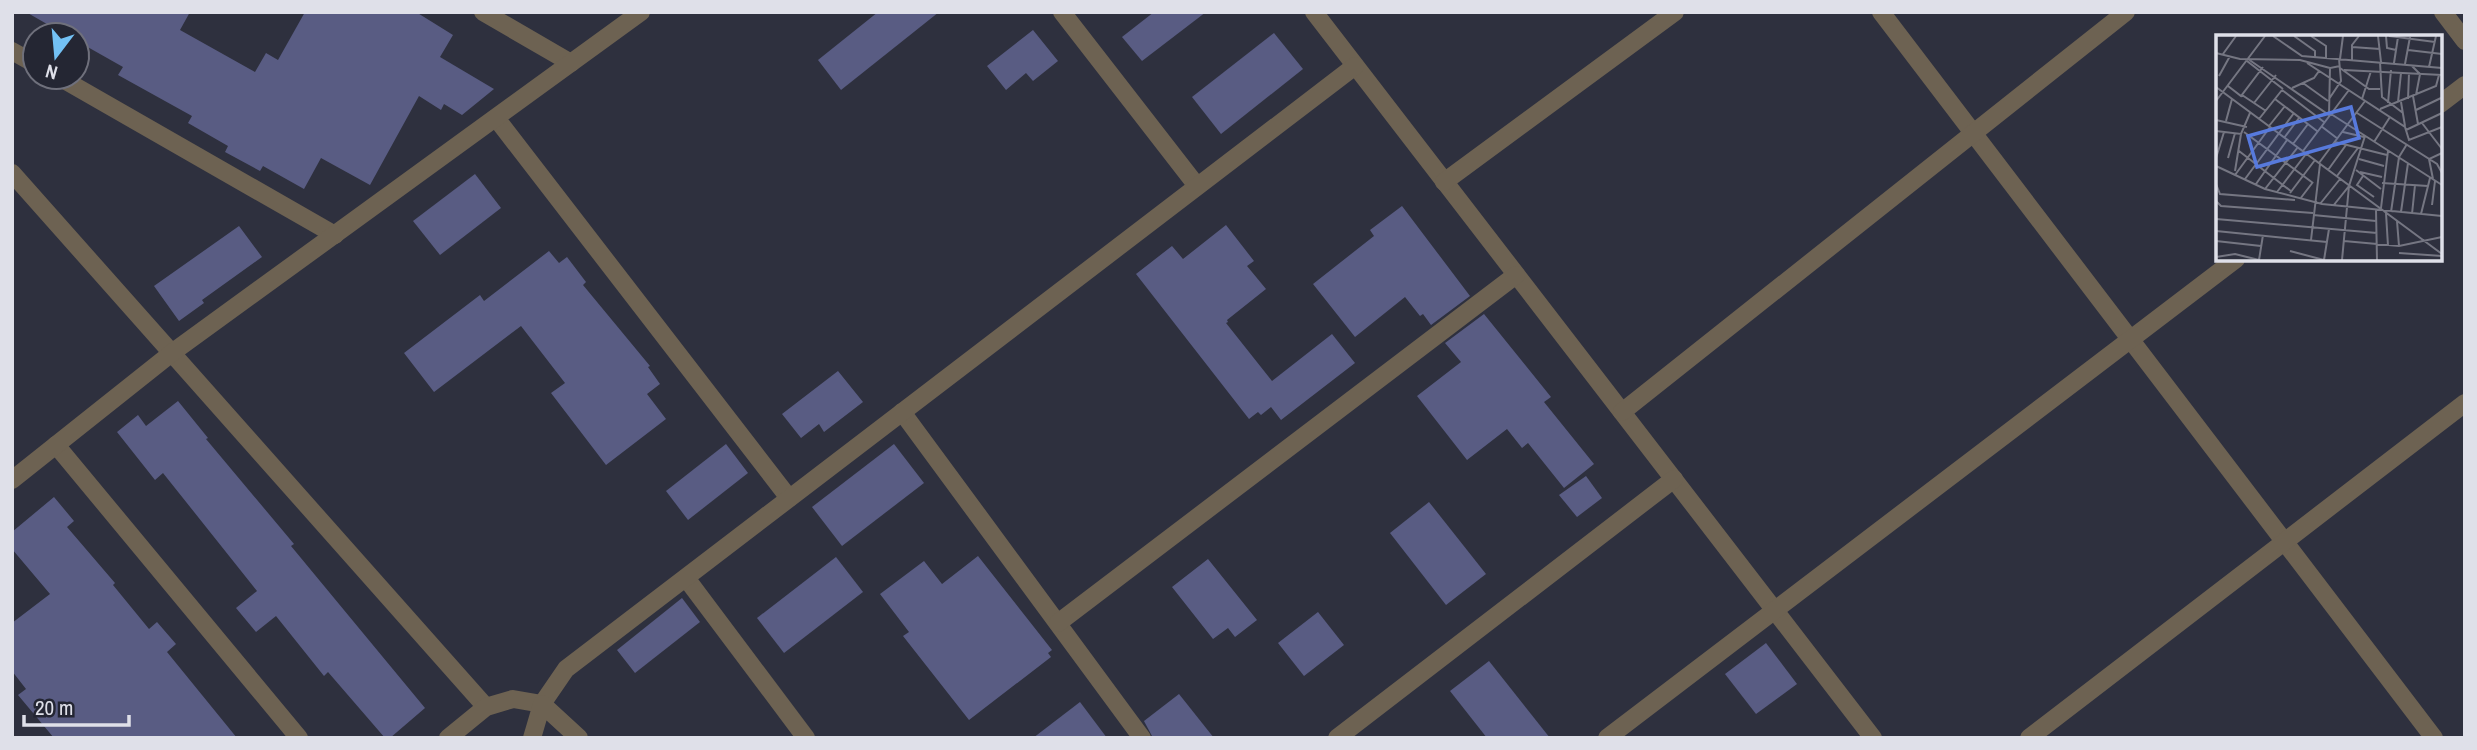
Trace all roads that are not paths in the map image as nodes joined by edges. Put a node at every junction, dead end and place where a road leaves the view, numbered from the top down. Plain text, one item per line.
1 (483, 12) edge
2 (641, 12) edge
3 (1062, 12) edge
4 (1314, 12) edge
5 (1675, 12) edge
6 (1881, 12) edge
7 (2126, 12) edge
8 (2444, 12) edge
9 (2465, 41) edge
10 (571, 63) junction
11 (1355, 66) junction
12 (2465, 85) edge
13 (83, 91) edge
14 (2442, 102) edge
15 (496, 118) junction
16 (1973, 134) junction
17 (12, 173) edge
18 (1444, 182) junction
19 (1197, 186) junction
20 (335, 235) junction
21 (2233, 261) edge
22 (1516, 275) junction
23 (2130, 339) junction
24 (173, 352) junction
25 (2465, 403) edge
26 (902, 412) junction
27 (1622, 412) junction
28 (56, 445) junction
29 (12, 480) edge
30 (1674, 480) junction
31 (789, 498) junction
32 (2284, 542) junction
33 (686, 578) junction
34 (1774, 610) junction
35 (1058, 623) junction
36 (542, 704) junction
37 (486, 707) junction
38 (2032, 737) edge
39 (299, 738) edge
40 (447, 738) edge
41 (532, 738) edge
42 (579, 738) edge
43 (806, 738) edge
44 (1142, 738) edge
45 (1337, 738) edge
46 (1607, 738) edge
47 (1872, 738) edge
48 (2434, 738) edge

1 - 10 street
2 - 10 street
3 - 19 street
4 - 11 street
5 - 18 street
6 - 16 street
7 - 16 street
8 - 9 street
10 - 15 street
11 - 18 street
11 - 19 street
12 - 14 street
13 - 20 street
15 - 20 street
15 - 31 street
16 - 23 street
16 - 27 street
17 - 24 street
18 - 22 street
19 - 26 street
20 - 24 street
21 - 23 street
22 - 27 street
22 - 35 street
23 - 32 street
23 - 34 street
24 - 28 street
24 - 37 street
25 - 32 street
26 - 31 street
26 - 35 street
27 - 30 street
28 - 29 street
28 - 39 street
30 - 34 street
30 - 45 street
31 - 33 street
32 - 38 street
32 - 48 street
33 - 36 street
33 - 43 street
34 - 46 street
34 - 47 street
35 - 44 street
36 - 37 street
36 - 41 street
36 - 42 street
37 - 40 street

